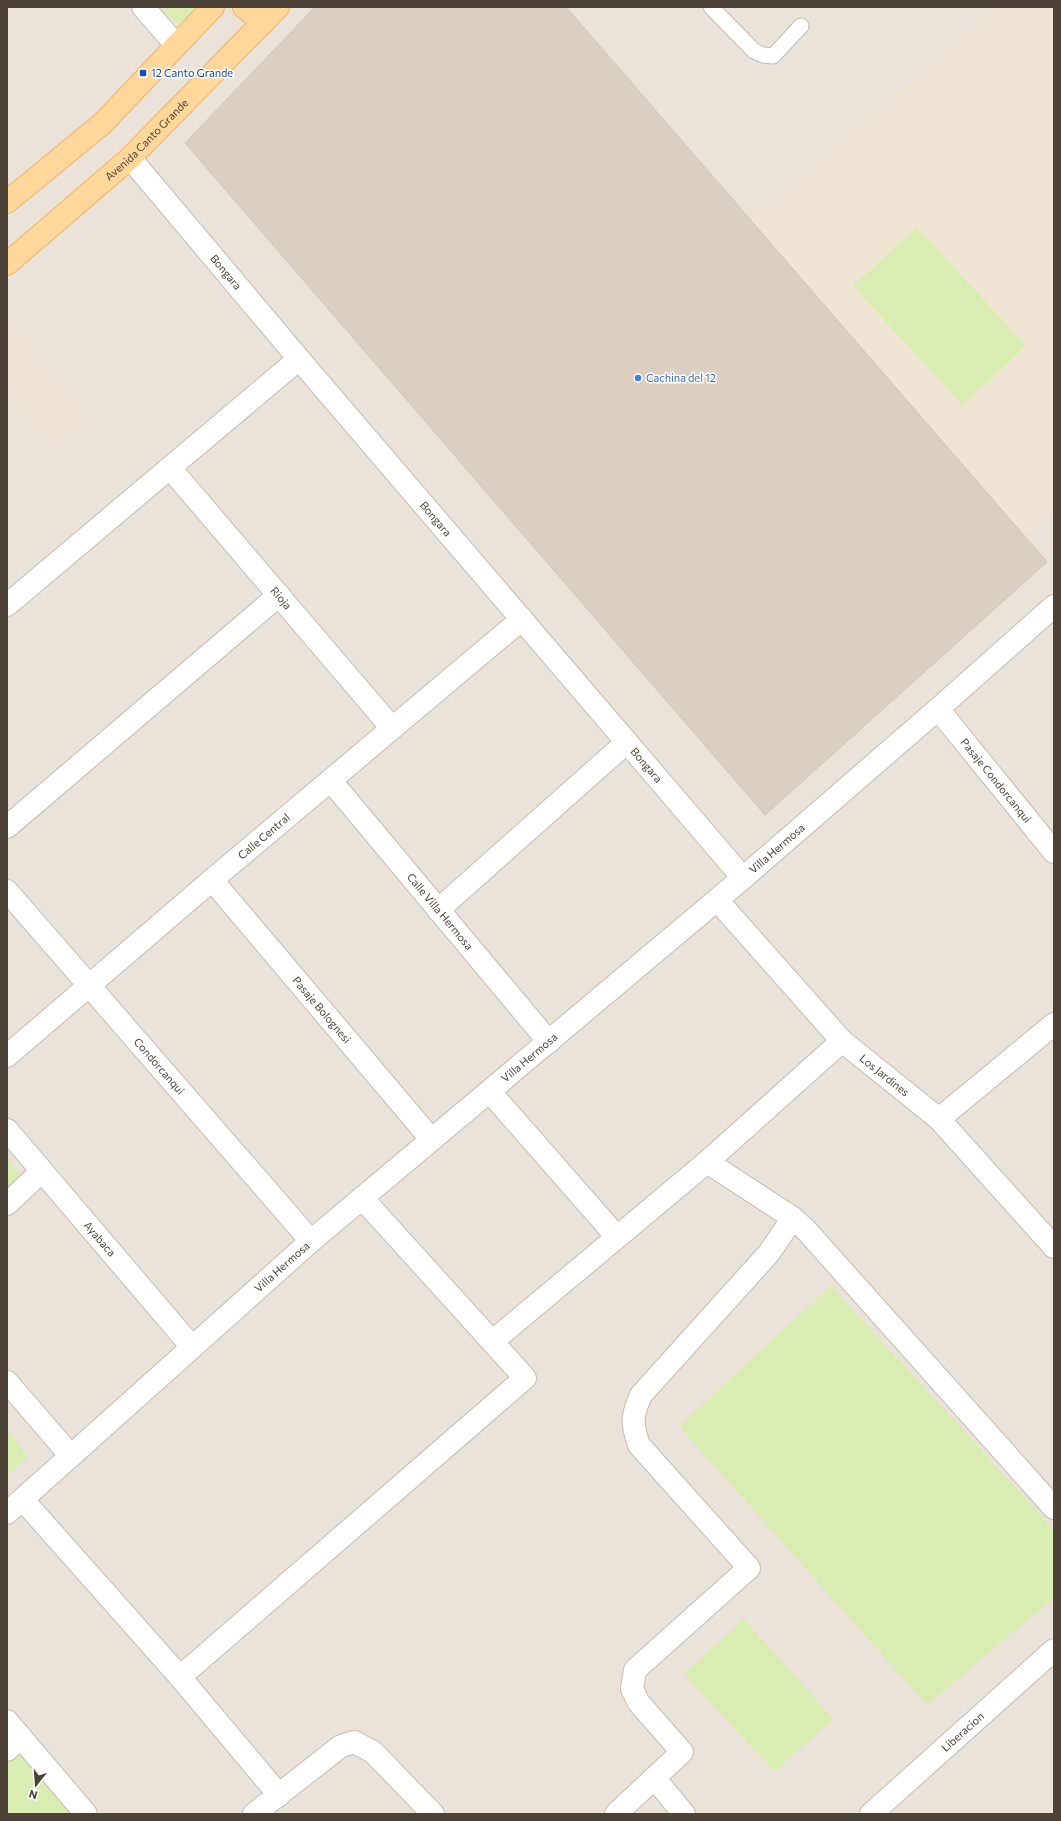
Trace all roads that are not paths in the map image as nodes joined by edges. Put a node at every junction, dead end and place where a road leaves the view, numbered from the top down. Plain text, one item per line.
1 (143, 7) edge
2 (213, 7) edge
3 (244, 7) edge
4 (278, 7) edge
5 (711, 7) edge
6 (263, 23) junction
7 (802, 26) dead end
8 (176, 45) junction
9 (130, 158) junction
10 (7, 202) edge
11 (7, 264) edge
12 (299, 359) junction
13 (170, 468) junction
14 (279, 595) junction
15 (7, 605) edge
16 (1051, 615) edge
17 (522, 619) junction
18 (938, 709) junction
19 (392, 728) junction
20 (627, 742) junction
21 (331, 781) junction
22 (7, 827) edge
23 (1054, 852) edge
24 (743, 878) junction
25 (212, 880) junction
26 (7, 891) edge
27 (717, 900) junction
28 (438, 910) junction
29 (89, 985) junction
30 (1054, 1024) edge
31 (842, 1041) junction
32 (549, 1042) junction
33 (7, 1056) edge
34 (490, 1092) junction
35 (939, 1119) junction
36 (7, 1130) edge
37 (431, 1139) junction
38 (707, 1162) junction
39 (42, 1171) junction
40 (362, 1198) junction
41 (7, 1204) edge
42 (793, 1218) junction
43 (617, 1237) junction
44 (311, 1241) junction
45 (1054, 1247) edge
46 (493, 1341) junction
47 (192, 1347) junction
48 (7, 1382) edge
49 (71, 1456) junction
50 (15, 1506) edge
51 (1054, 1508) edge
52 (1054, 1650) edge
53 (180, 1677) junction
54 (7, 1721) edge
55 (14, 1743) edge
56 (655, 1779) junction
57 (279, 1795) junction
58 (86, 1814) edge
59 (254, 1814) edge
60 (432, 1814) edge
61 (616, 1814) edge
62 (684, 1814) edge
63 (870, 1814) edge

1 - 8 street
2 - 8 main road
3 - 6 main road
4 - 6 main road, Avenida Canto Grande
5 - 7 lane
6 - 9 main road, Avenida Canto Grande
8 - 10 main road
9 - 11 main road, Avenida Canto Grande
9 - 12 street, Bongara
12 - 13 street
12 - 17 street, Bongara
13 - 14 street, Rioja
13 - 15 street
14 - 19 street, Rioja
14 - 22 street
16 - 18 street, Villa Hermosa
17 - 19 street, Calle Central
17 - 20 street, Bongara
18 - 23 street, Pasaje Condorcanqui
18 - 24 street, Villa Hermosa
19 - 21 street, Calle Central
20 - 24 street, Bongara
20 - 28 street
21 - 25 street, Calle Central
21 - 28 street, Calle Villa Hermosa
24 - 27 street, Villa Hermosa
25 - 29 street, Calle Central
25 - 37 street, Pasaje Bolognesi
26 - 29 street, Condorcanqui
27 - 31 street, Los Jardines
27 - 32 street, Villa Hermosa
28 - 32 street, Calle Villa Hermosa
29 - 33 street, Calle Central
29 - 44 street, Condorcanqui
30 - 35 street
31 - 35 street, Los Jardines
31 - 38 street
32 - 34 street, Villa Hermosa
34 - 37 street, Villa Hermosa
34 - 43 street
35 - 45 street, Los Jardines
36 - 39 street, Ayabaca
37 - 40 street, Villa Hermosa
38 - 42 street
38 - 43 street
39 - 41 street
39 - 47 street, Ayabaca
40 - 44 street, Villa Hermosa
40 - 46 street
42 - 51 street
42 - 56 street
43 - 46 street
44 - 47 street, Villa Hermosa
46 - 53 street
47 - 49 street, Villa Hermosa
48 - 49 street
49 - 50 street, Villa Hermosa
50 - 53 street
52 - 63 street, Liberacion
53 - 57 street
54 - 55 street
55 - 58 street
56 - 61 street
56 - 62 street
57 - 59 street
57 - 60 street

